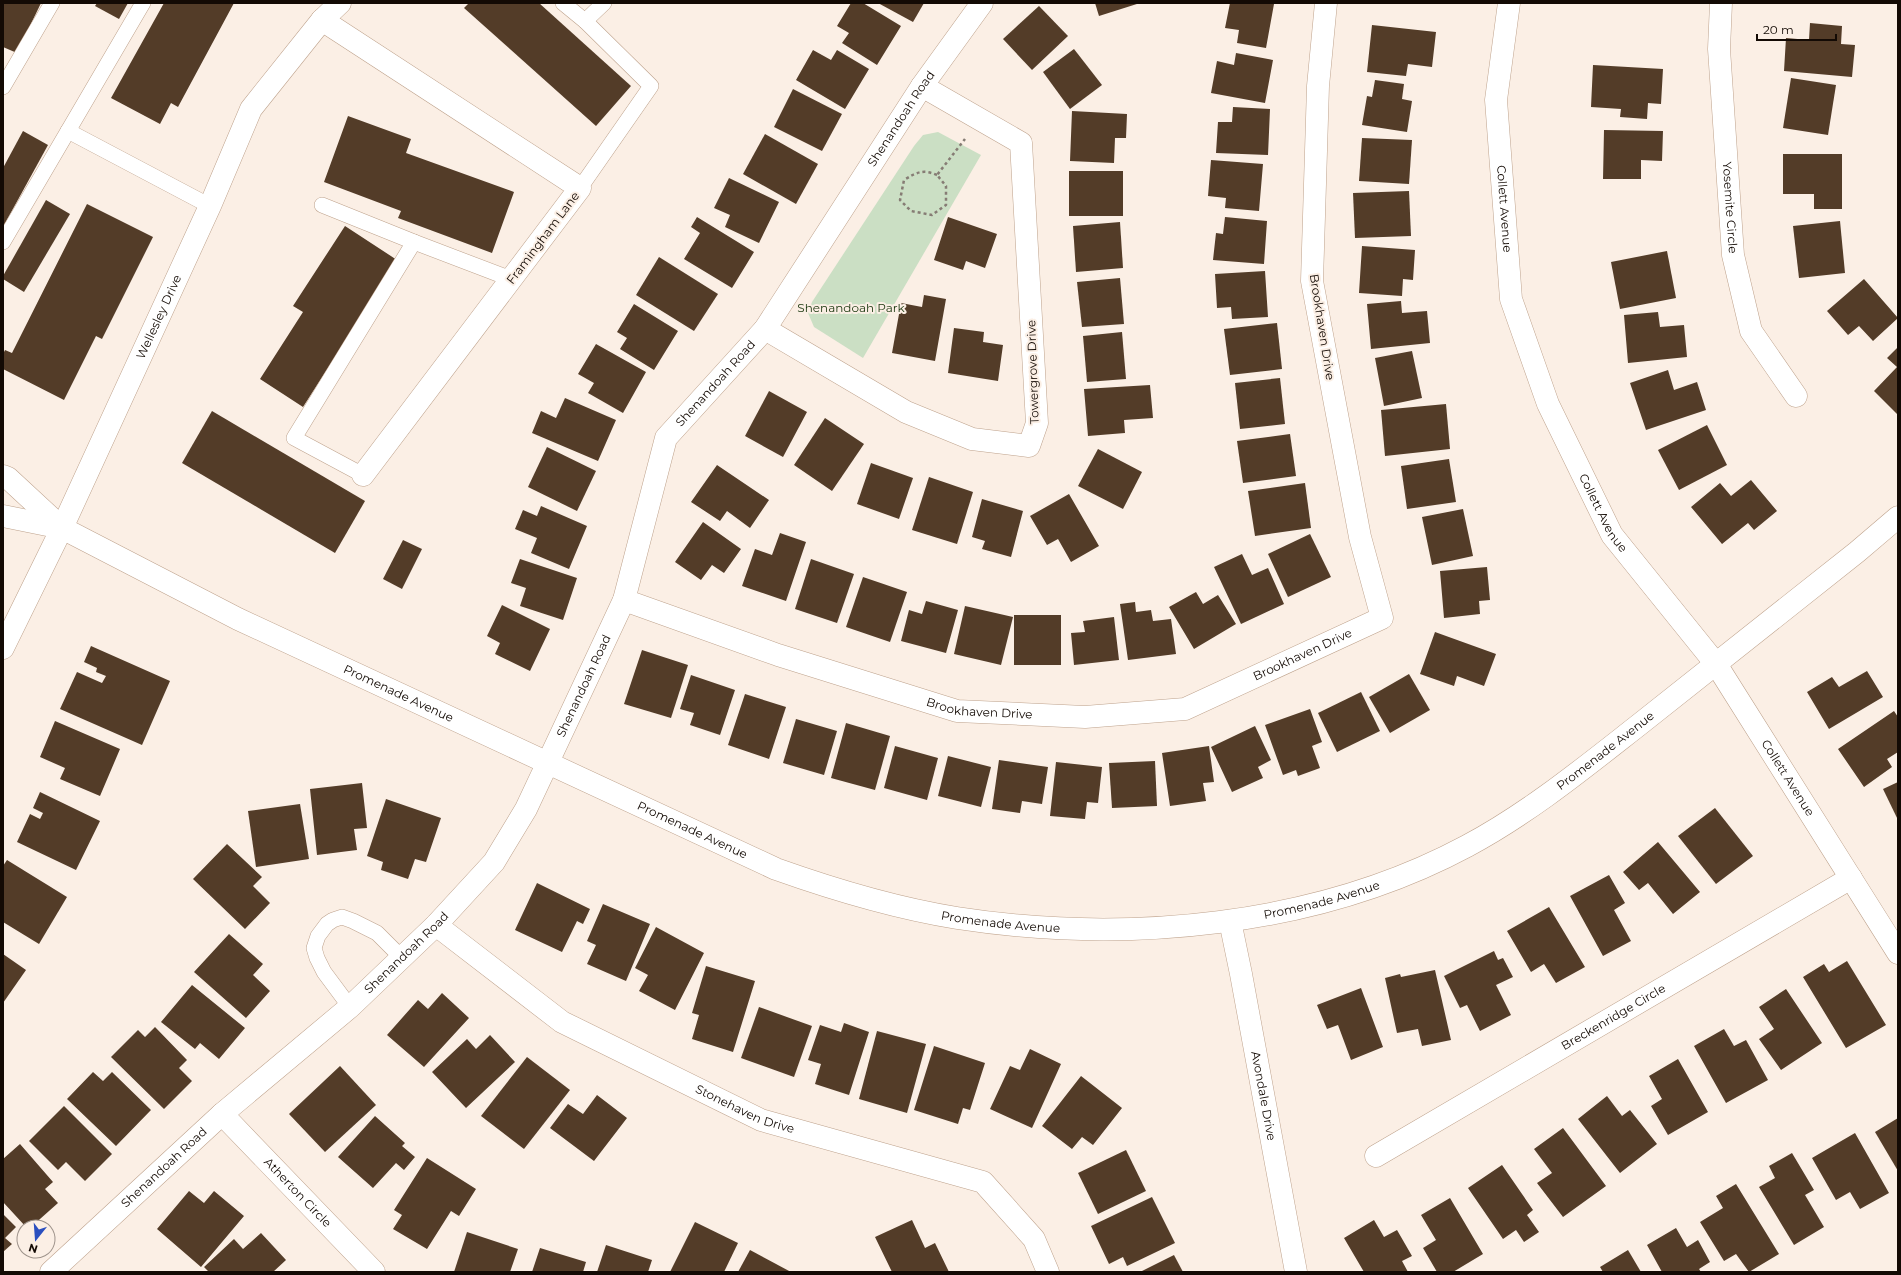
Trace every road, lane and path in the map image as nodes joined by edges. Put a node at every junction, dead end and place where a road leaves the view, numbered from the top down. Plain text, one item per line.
1 (52, 3) edge
2 (143, 3) edge
3 (340, 3) edge
4 (563, 3) edge
5 (604, 3) edge
6 (982, 3) edge
7 (1326, 3) edge
8 (1509, 3) edge
9 (1721, 3) edge
10 (322, 20) junction
11 (585, 21) junction
12 (922, 86) junction
13 (3, 87) edge
14 (979, 119) junction
15 (68, 131) junction
16 (937, 175) junction
17 (580, 188) junction
18 (322, 205) dead end
19 (210, 206) junction
20 (3, 242) edge
21 (414, 242) junction
22 (511, 279) junction
23 (765, 329) junction
24 (1796, 396) dead end
25 (363, 475) joint
26 (3, 476) edge
27 (3, 516) edge
28 (1898, 517) edge
29 (62, 528) junction
30 (624, 600) junction
31 (3, 648) edge
32 (1716, 664) junction
33 (548, 763) junction
34 (1851, 878) junction
35 (1230, 921) junction
36 (436, 925) junction
37 (1898, 953) edge
38 (402, 958) junction
39 (350, 1007) junction
40 (222, 1114) junction
41 (1376, 1156) dead end
42 (51, 1272) edge
43 (374, 1272) edge
44 (1048, 1272) edge
45 (1296, 1272) edge

1 - 13 lane
2 - 15 lane
3 - 10 street, Wellesley Drive
4 - 11 lane
5 - 11 lane
6 - 12 street, Shenandoah Road
7 - 30 street, Brookhaven Drive
8 - 32 street, Collett Avenue
9 - 24 street, Yosemite Circle
10 - 17 street, Framingham Lane
10 - 19 street, Wellesley Drive
11 - 17 lane
12 - 14 street, Towergrove Drive
12 - 23 street, Shenandoah Road
14 - 16 path
14 - 23 street, Towergrove Drive
15 - 19 lane
15 - 20 lane
16 - 16 path
17 - 22 street, Framingham Lane
18 - 21 lane
19 - 29 street, Wellesley Drive
21 - 22 lane
21 - 25 lane
22 - 25 street, Framingham Lane
23 - 30 street, Shenandoah Road
26 - 29 street, Promenade Avenue
27 - 29 street, Promenade Avenue
28 - 32 street, Promenade Avenue
29 - 31 street, Wellesley Drive
29 - 33 street, Promenade Avenue
30 - 33 street, Shenandoah Road
32 - 34 street, Collett Avenue
32 - 35 street, Promenade Avenue
33 - 35 street, Promenade Avenue
33 - 36 street, Shenandoah Road
34 - 37 street, Collett Avenue
34 - 41 street, Breckenridge Circle
35 - 45 street, Avondale Drive
36 - 38 street, Shenandoah Road
36 - 44 street, Stonehaven Drive
38 - 39 street, Shenandoah Road
38 - 39 lane
39 - 40 street, Shenandoah Road
40 - 42 street, Shenandoah Road
40 - 43 street, Atherton Circle

